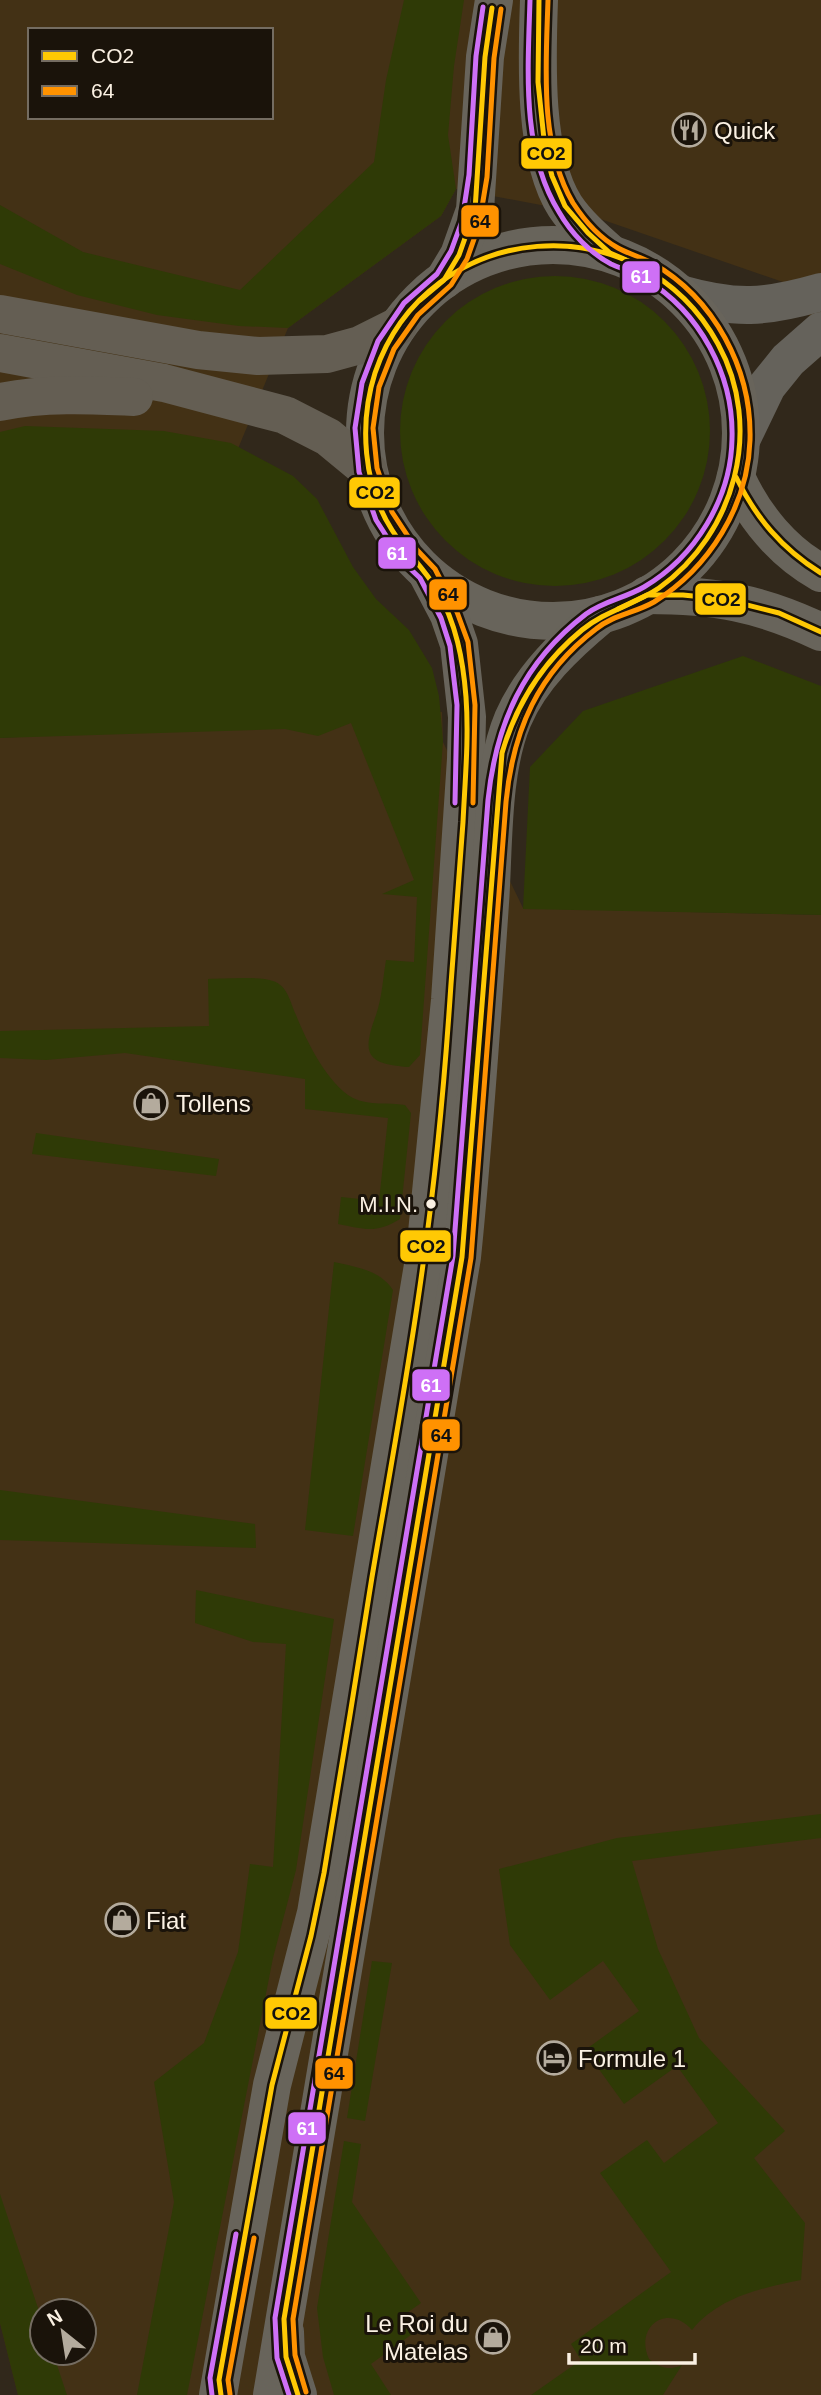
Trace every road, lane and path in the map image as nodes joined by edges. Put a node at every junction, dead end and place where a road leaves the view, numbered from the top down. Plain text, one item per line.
1 (494, 0) edge
2 (539, 0) edge
3 (610, 253) junction
4 (444, 280) junction
5 (821, 292) edge
6 (680, 294) junction
7 (0, 297) edge
8 (0, 314) edge
9 (51, 321) junction
10 (398, 326) junction
11 (821, 331) edge
12 (0, 353) edge
13 (0, 401) edge
14 (244, 405) junction
15 (739, 459) junction
16 (368, 470) junction
17 (427, 573) junction
18 (821, 573) edge
19 (647, 595) junction
20 (601, 615) junction
21 (821, 632) edge
22 (284, 2319) junction
23 (219, 2390) edge
24 (272, 2395) edge
25 (298, 2395) edge

1 - 4 main road
2 - 3 main road
3 - 4 main road
3 - 6 main road
4 - 10 main road
5 - 6 street
6 - 15 main road
7 - 9 highway
8 - 9 highway
9 - 10 highway
10 - 16 main road
11 - 15 street
12 - 14 highway
13 - 14 highway
14 - 16 highway
15 - 18 main road
15 - 19 main road
16 - 17 main road
17 - 20 main road
17 - 23 main road
19 - 20 main road
19 - 21 main road
20 - 22 main road
22 - 24 main road
22 - 25 street

